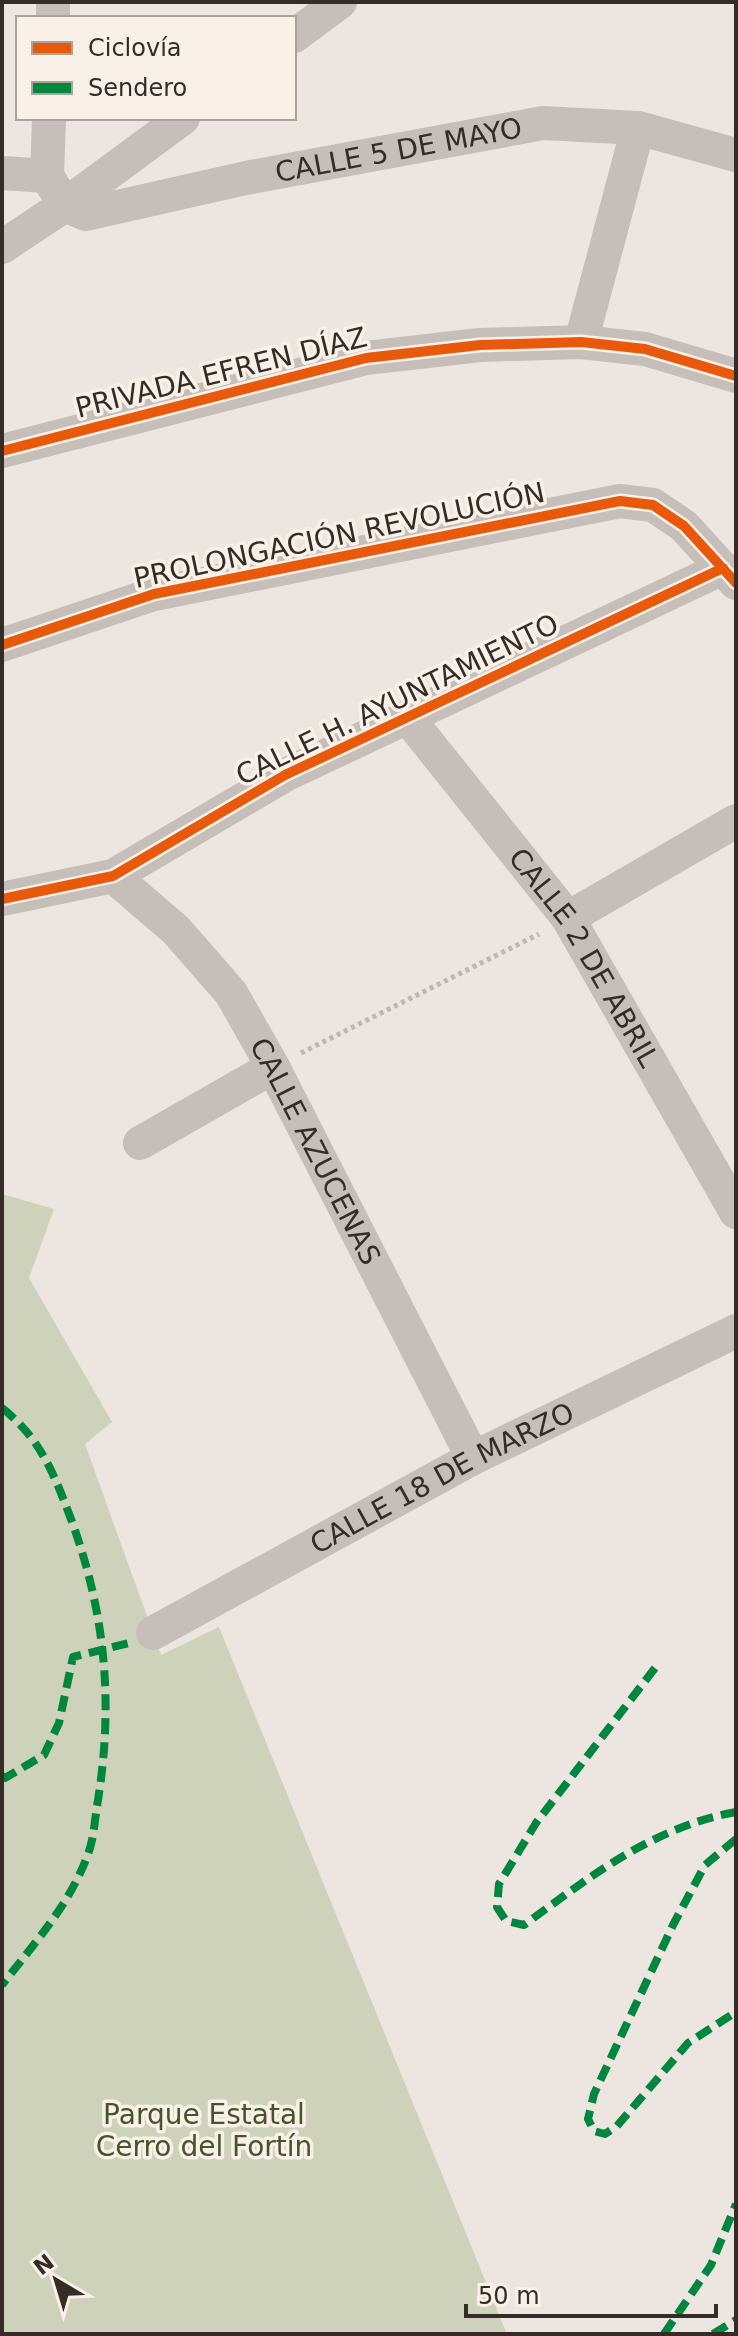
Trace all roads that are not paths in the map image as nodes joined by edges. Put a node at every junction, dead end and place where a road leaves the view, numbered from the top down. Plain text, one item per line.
1 (340, 2) edge
2 (296, 35) edge
3 (49, 120) edge
4 (180, 120) edge
5 (638, 128) junction
6 (736, 155) edge
7 (2, 173) edge
8 (47, 176) junction
9 (65, 205) junction
10 (2, 247) edge
11 (581, 342) junction
12 (736, 376) edge
13 (2, 451) edge
14 (729, 576) edge
15 (2, 645) edge
16 (408, 718) junction
17 (736, 821) edge
18 (113, 876) junction
19 (2, 899) edge
20 (568, 918) junction
21 (273, 1067) junction
22 (140, 1143) dead end
23 (736, 1212) edge
24 (736, 1331) edge
25 (473, 1458) junction
26 (153, 1633) dead end

1 - 2 street
3 - 8 street
4 - 9 street
5 - 6 street, CALLE 5 DE MAYO
5 - 9 street, CALLE 5 DE MAYO
5 - 11 street
7 - 8 street
8 - 9 street
9 - 10 street
11 - 12 street, PRIVADA EFREN DÍAZ
11 - 13 street, PRIVADA EFREN DÍAZ
14 - 15 street, PROLONGACIÓN REVOLUCIÓN
14 - 16 street, CALLE H. AYUNTAMIENTO
16 - 18 street, CALLE H. AYUNTAMIENTO
16 - 20 street, CALLE 2 DE ABRIL
17 - 20 street
18 - 19 street, CALLE H. AYUNTAMIENTO
18 - 21 street, CALLE AZUCENAS
20 - 23 street, CALLE 2 DE ABRIL
21 - 22 street
21 - 25 street, CALLE AZUCENAS
24 - 25 street, CALLE 18 DE MARZO
25 - 26 street, CALLE 18 DE MARZO

